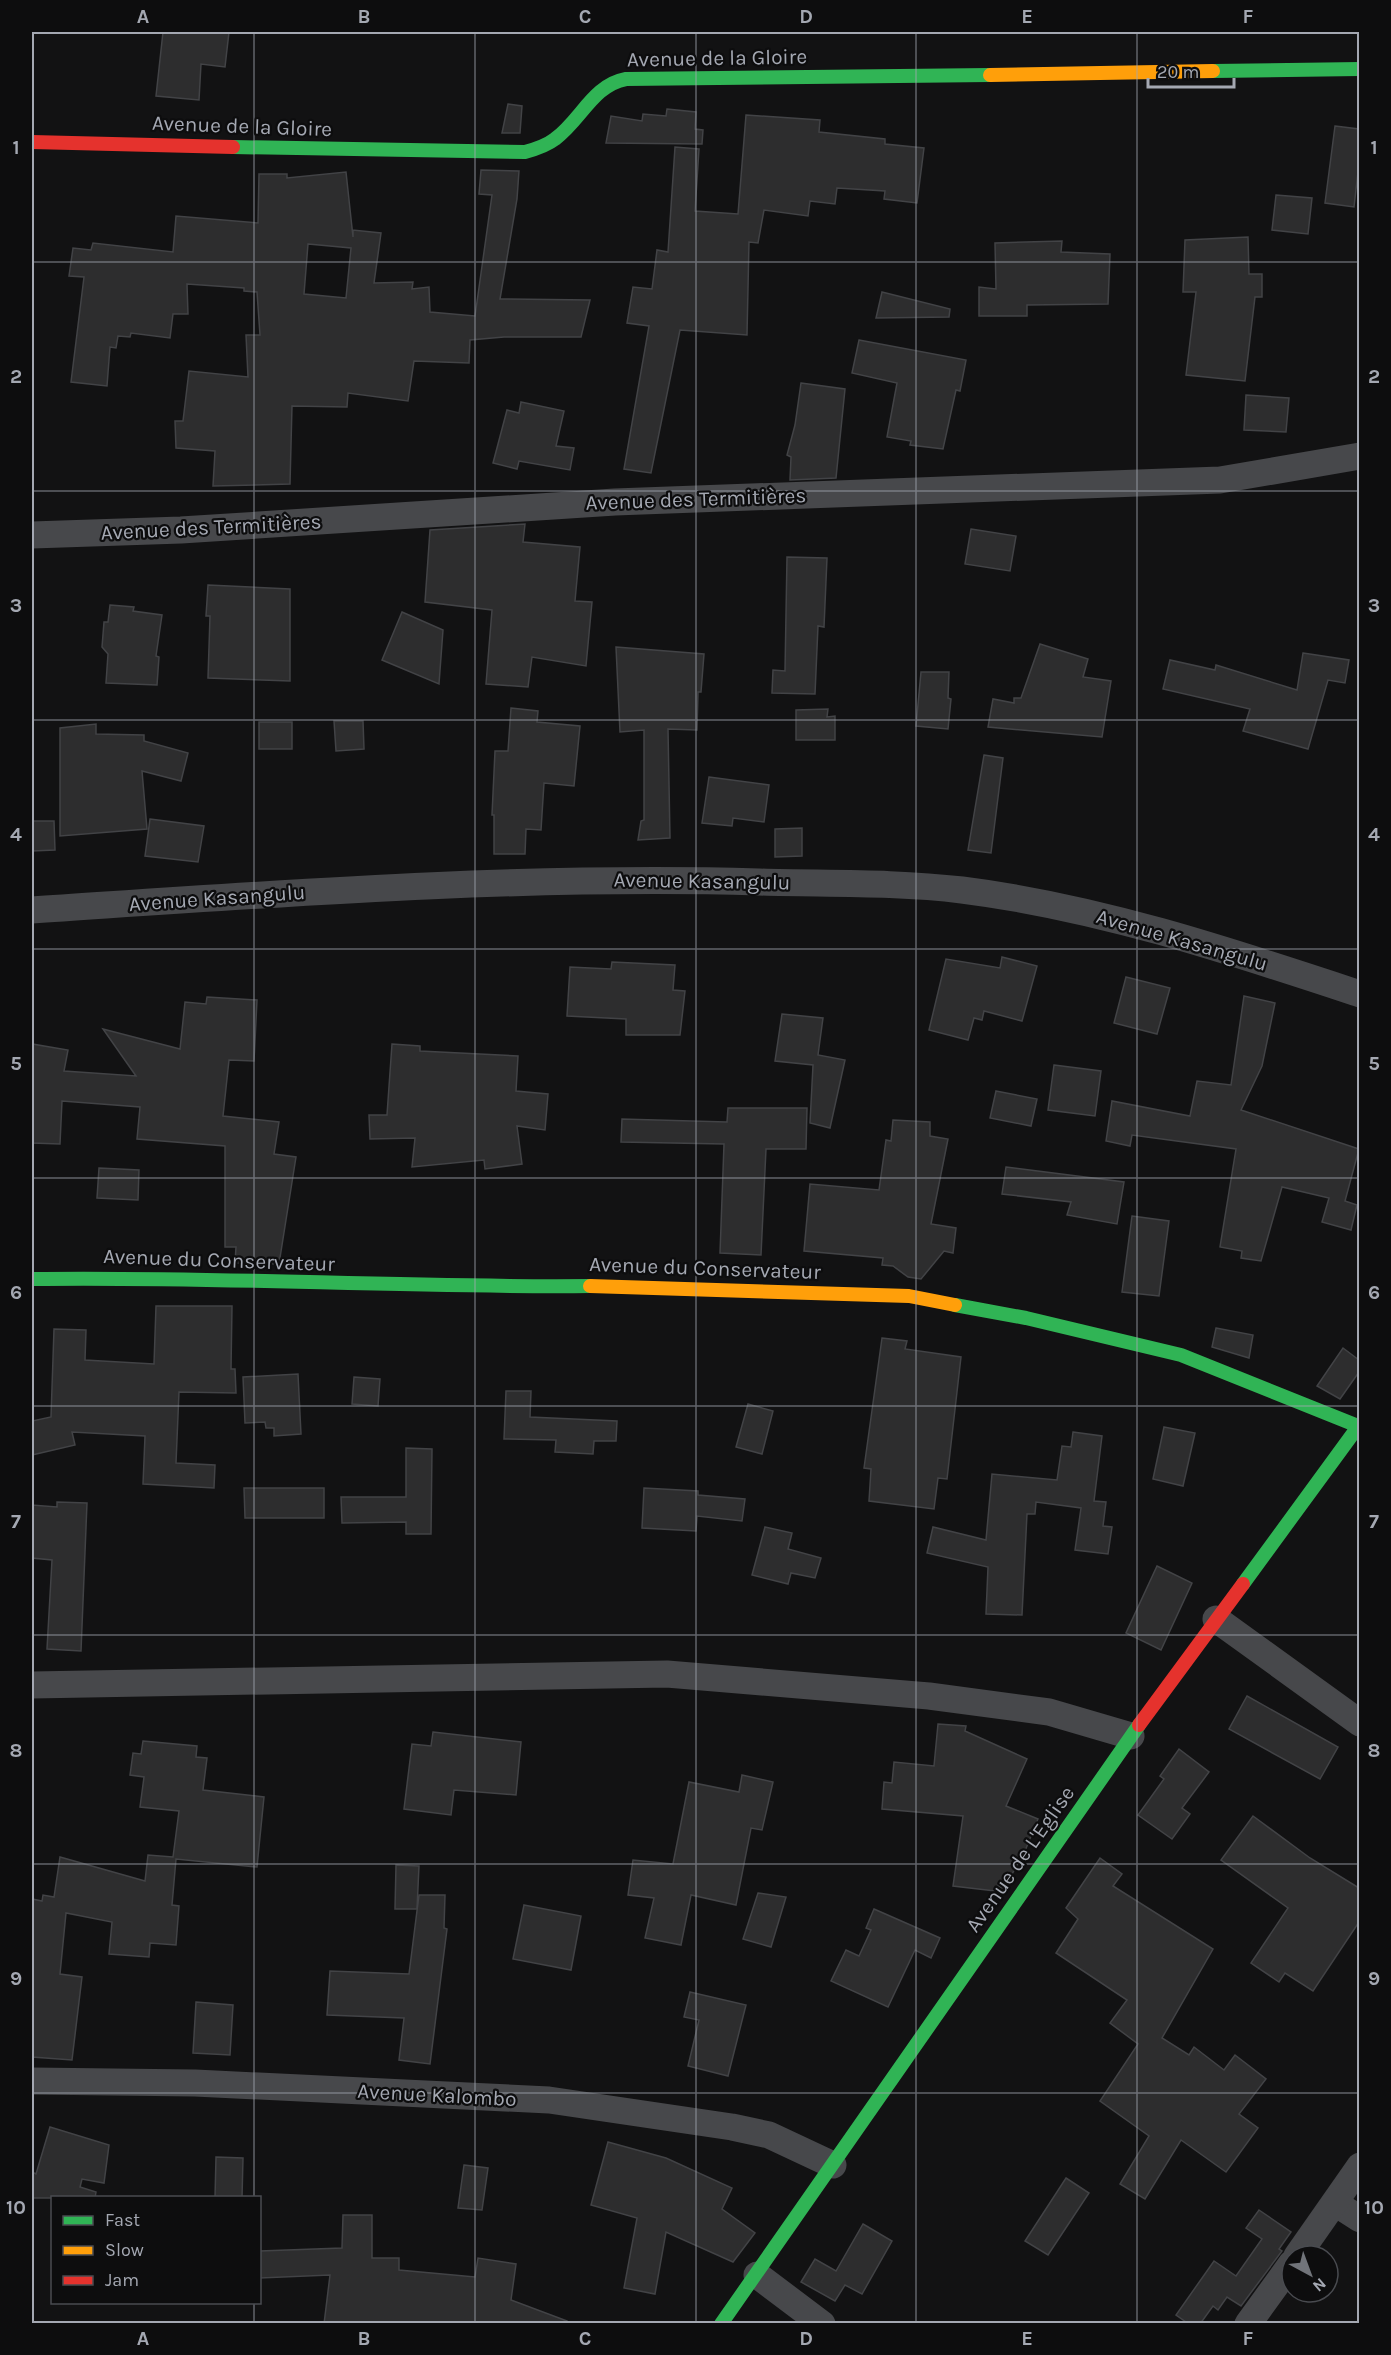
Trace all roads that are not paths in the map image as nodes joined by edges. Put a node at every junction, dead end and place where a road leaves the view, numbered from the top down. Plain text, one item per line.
1 (1359, 69) edge
2 (32, 142) edge
3 (1359, 456) edge
4 (32, 535) edge
5 (32, 910) edge
6 (1359, 994) edge
7 (32, 1279) edge
8 (1359, 1425) edge
9 (1216, 1619) junction
10 (32, 1685) edge
11 (1359, 1723) edge
12 (1131, 1736) junction
13 (32, 2081) edge
14 (833, 2165) junction
15 (1359, 2166) edge
16 (1335, 2203) junction
17 (1359, 2219) edge
18 (1306, 2244) edge
19 (757, 2275) junction
20 (1280, 2280) edge
21 (721, 2324) edge
22 (822, 2324) edge
23 (1248, 2324) edge

1 - 2 street, Avenue de la Gloire
3 - 4 street, Avenue des Termitières
5 - 6 street, Avenue Kasangulu
7 - 8 street, Avenue du Conservateur
8 - 9 street, Avenue de L'Eglise
9 - 11 street
9 - 12 street, Avenue de L'Eglise
10 - 12 street
12 - 14 street, Avenue de L'Eglise
13 - 14 street, Avenue Kalombo
14 - 19 street, Avenue de L'Eglise
15 - 16 street
16 - 17 street
16 - 18 street
19 - 21 street, Avenue de L'Eglise
19 - 22 street
20 - 23 street

